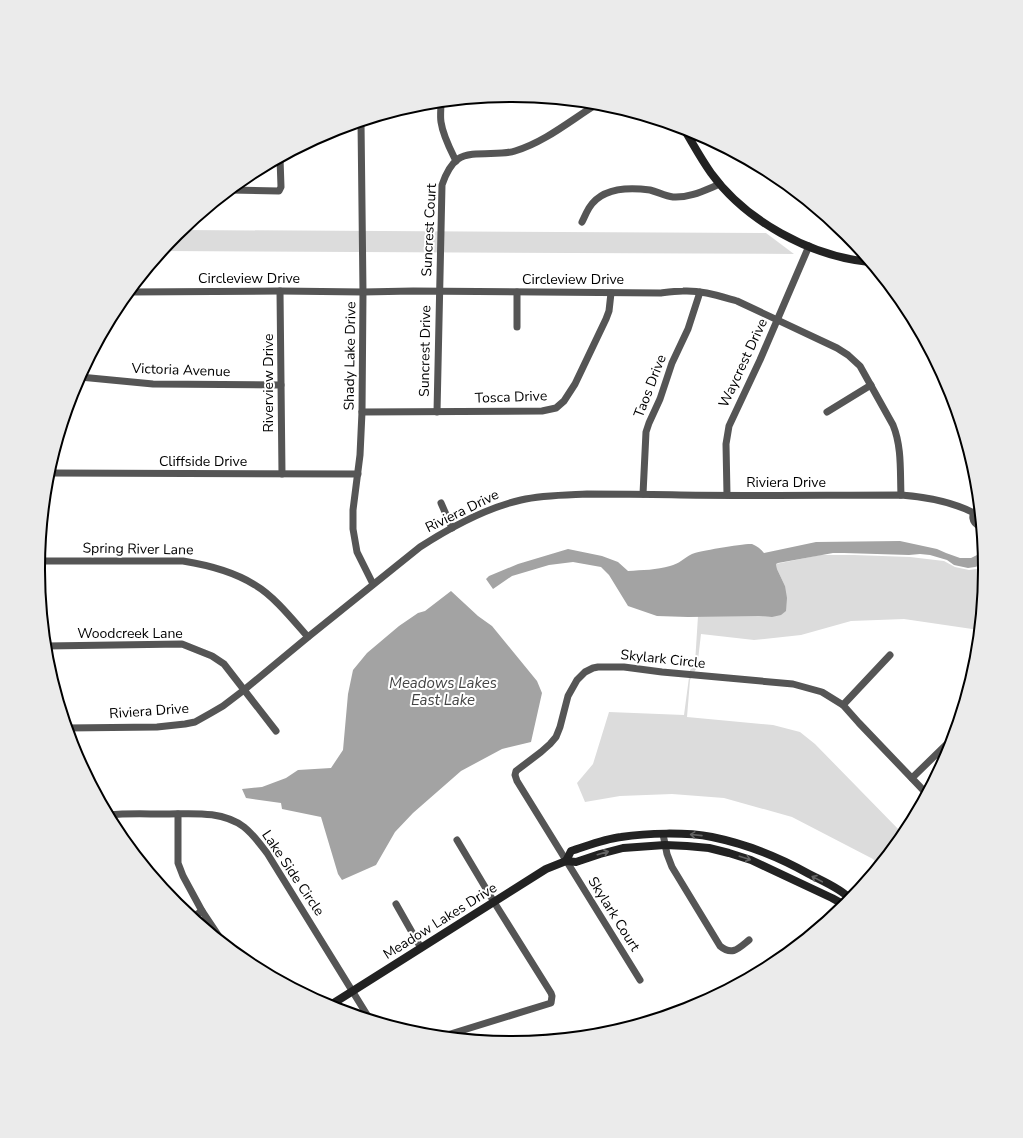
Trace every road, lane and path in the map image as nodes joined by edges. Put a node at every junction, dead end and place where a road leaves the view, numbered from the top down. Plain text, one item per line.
1 (441, 108) edge
2 (589, 109) edge
3 (361, 127) edge
4 (689, 138) edge
5 (456, 161) junction
6 (280, 164) edge
7 (720, 184) junction
8 (240, 190) edge
9 (582, 222) dead end
10 (809, 246) junction
11 (862, 261) edge
12 (280, 291) junction
13 (439, 291) junction
14 (136, 292) edge
15 (363, 292) junction
16 (517, 292) junction
17 (700, 292) junction
18 (611, 293) junction
19 (777, 320) junction
20 (517, 327) dead end
21 (87, 378) edge
22 (281, 385) junction
23 (871, 385) junction
24 (362, 412) junction
25 (437, 412) junction
26 (827, 412) dead end
27 (55, 473) edge
28 (282, 474) junction
29 (358, 474) junction
30 (643, 494) junction
31 (727, 495) junction
32 (901, 496) junction
33 (441, 503) dead end
34 (974, 510) edge
35 (974, 513) edge
36 (976, 524) edge
37 (452, 528) junction
38 (45, 561) edge
39 (374, 584) junction
40 (308, 637) junction
41 (52, 646) edge
42 (890, 655) dead end
43 (244, 690) junction
44 (843, 705) junction
45 (73, 728) edge
46 (276, 731) dead end
47 (941, 749) edge
48 (912, 778) junction
49 (923, 789) edge
50 (178, 814) junction
51 (115, 815) edge
52 (663, 834) junction
53 (457, 840) dead end
54 (665, 845) junction
55 (566, 861) junction
56 (845, 894) edge
57 (494, 902) junction
58 (838, 902) edge
59 (396, 904) dead end
60 (202, 911) junction
61 (197, 914) edge
62 (212, 927) edge
63 (749, 940) dead end
64 (421, 948) junction
65 (640, 980) dead end
66 (352, 992) junction
67 (337, 1001) edge
68 (365, 1012) edge
69 (456, 1032) edge

1 - 5 street
2 - 5 street
3 - 15 street, Shady Lake Drive
4 - 7 street
5 - 13 street, Suncrest Court
6 - 8 street
7 - 9 street
7 - 10 street
10 - 11 street
10 - 19 street, Waycrest Drive
12 - 14 street, Circleview Drive
12 - 15 street, Circleview Drive
12 - 22 street, Riverview Drive
13 - 15 street, Circleview Drive
13 - 16 street, Circleview Drive
13 - 25 street, Suncrest Drive
15 - 24 street, Shady Lake Drive
16 - 18 street, Circleview Drive
16 - 20 street
17 - 18 street, Circleview Drive
17 - 19 street, Circleview Drive
17 - 30 street, Taos Drive
18 - 25 street, Tosca Drive
19 - 23 street, Circleview Drive
19 - 31 street, Waycrest Drive
21 - 22 street, Victoria Avenue
22 - 28 street, Riverview Drive
23 - 26 street
23 - 32 street, Circleview Drive
24 - 25 street, Tosca Drive
24 - 29 street, Shady Lake Drive
27 - 28 street, Cliffside Drive
28 - 29 street, Cliffside Drive
29 - 39 street, Shady Lake Drive
30 - 31 street, Riviera Drive
30 - 37 street, Riviera Drive
31 - 32 street, Riviera Drive
32 - 34 street, Riviera Drive
33 - 37 street
35 - 36 street, Riviera Drive
37 - 39 street, Riviera Drive
38 - 40 street, Spring River Lane
39 - 40 street, Riviera Drive
40 - 43 street, Riviera Drive
41 - 43 street, Woodcreek Lane
42 - 44 street
43 - 45 street, Riviera Drive
43 - 46 street, Woodcreek Lane
44 - 48 street, Skylark Circle
44 - 55 street, Skylark Circle
47 - 48 street
48 - 49 street, Skylark Circle
50 - 51 street, Lake Side Circle
50 - 60 street
50 - 66 street, Lake Side Circle
52 - 54 street
52 - 55 street, Meadow Lakes Drive
56 -> 52 street, Meadow Lakes Drive
53 - 57 street
55 -> 54 street, Meadow Lakes Drive
54 -> 58 street, Meadow Lakes Drive
54 - 63 street
55 - 57 street, Meadow Lakes Drive
55 - 65 street, Skylark Court
57 - 64 street, Meadow Lakes Drive
57 - 69 street
59 - 64 street
60 - 61 street
60 - 62 street
64 - 66 street, Meadow Lakes Drive
66 - 67 street, Meadow Lakes Drive
66 - 68 street, Lake Side Circle

